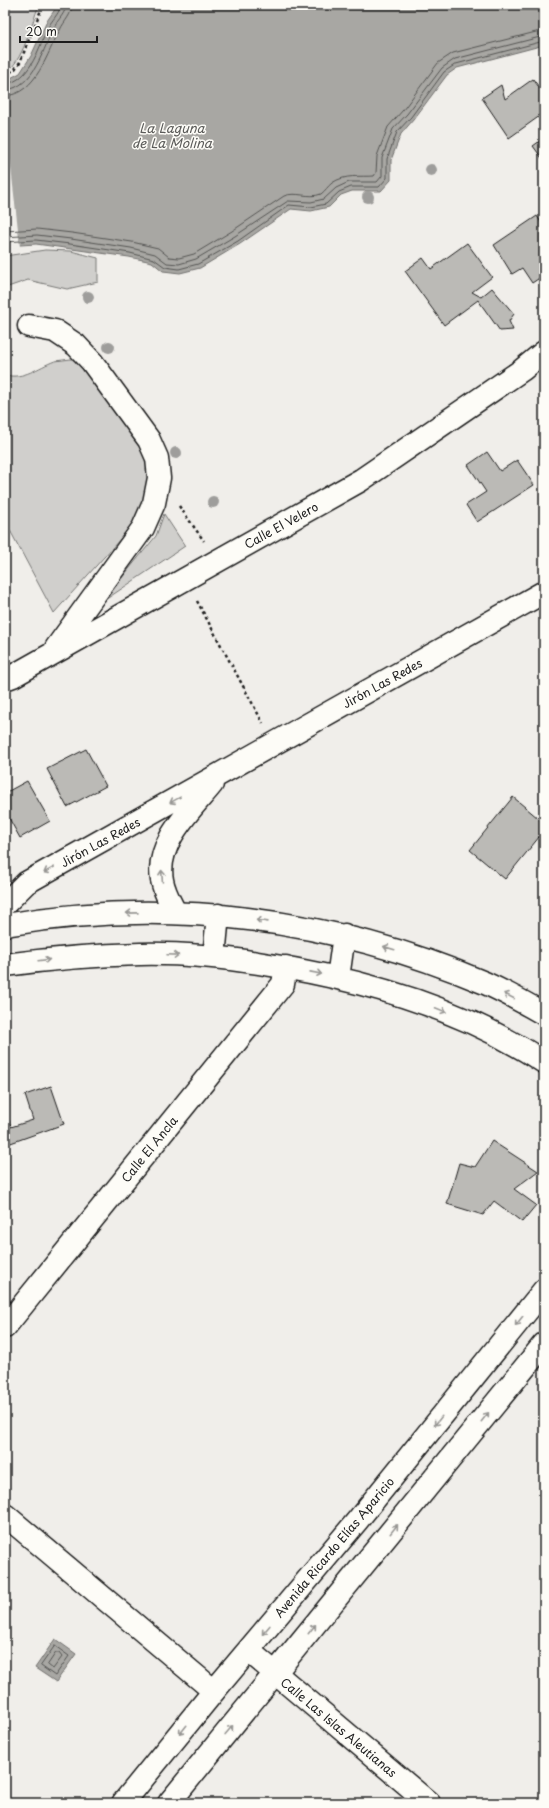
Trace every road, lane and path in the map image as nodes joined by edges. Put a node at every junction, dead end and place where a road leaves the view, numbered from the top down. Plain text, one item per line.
1 (43, 5) edge
2 (5, 76) edge
3 (29, 326) dead end
4 (544, 352) edge
5 (159, 478) junction
6 (218, 561) junction
7 (185, 579) junction
8 (544, 592) edge
9 (52, 654) junction
10 (5, 679) edge
11 (275, 744) junction
12 (221, 774) junction
13 (5, 904) edge
14 (175, 912) junction
15 (218, 915) junction
16 (5, 925) edge
17 (344, 935) junction
18 (214, 957) junction
19 (5, 965) edge
20 (286, 967) junction
21 (338, 978) junction
22 (544, 1014) edge
23 (544, 1062) edge
24 (544, 1290) edge
25 (5, 1327) edge
26 (544, 1344) edge
27 (5, 1515) edge
28 (249, 1651) junction
29 (275, 1674) junction
30 (214, 1691) junction
31 (123, 1803) edge
32 (169, 1803) edge
33 (429, 1803) edge

1 - 2 path
3 - 5 street
4 - 6 street, Calle El Velero
5 - 6 path
5 - 9 street
6 - 7 street, Calle El Velero
7 - 9 street, Calle El Velero
7 - 11 path
8 - 11 street, Jirón Las Redes
9 - 10 street, Calle El Velero
11 - 12 street, Jirón Las Redes
12 -> 13 street, Jirón Las Redes
14 -> 12 street, Jirón Las Redes
14 - 15 street
14 -> 16 street
17 -> 15 street
15 - 18 street
17 - 21 street
22 -> 17 street
19 -> 18 street
18 - 20 street
20 -> 21 street
20 - 25 street, Calle El Ancla
21 -> 23 street
24 -> 28 street, Avenida Ricardo Elías Aparicio
29 -> 26 street
27 - 30 street
28 - 29 street, Calle Las Islas Aleutianas
28 - 30 street, Avenida Ricardo Elías Aparicio
32 -> 29 street
29 - 33 street, Calle Las Islas Aleutianas
30 -> 31 street, Avenida Ricardo Elías Aparicio

